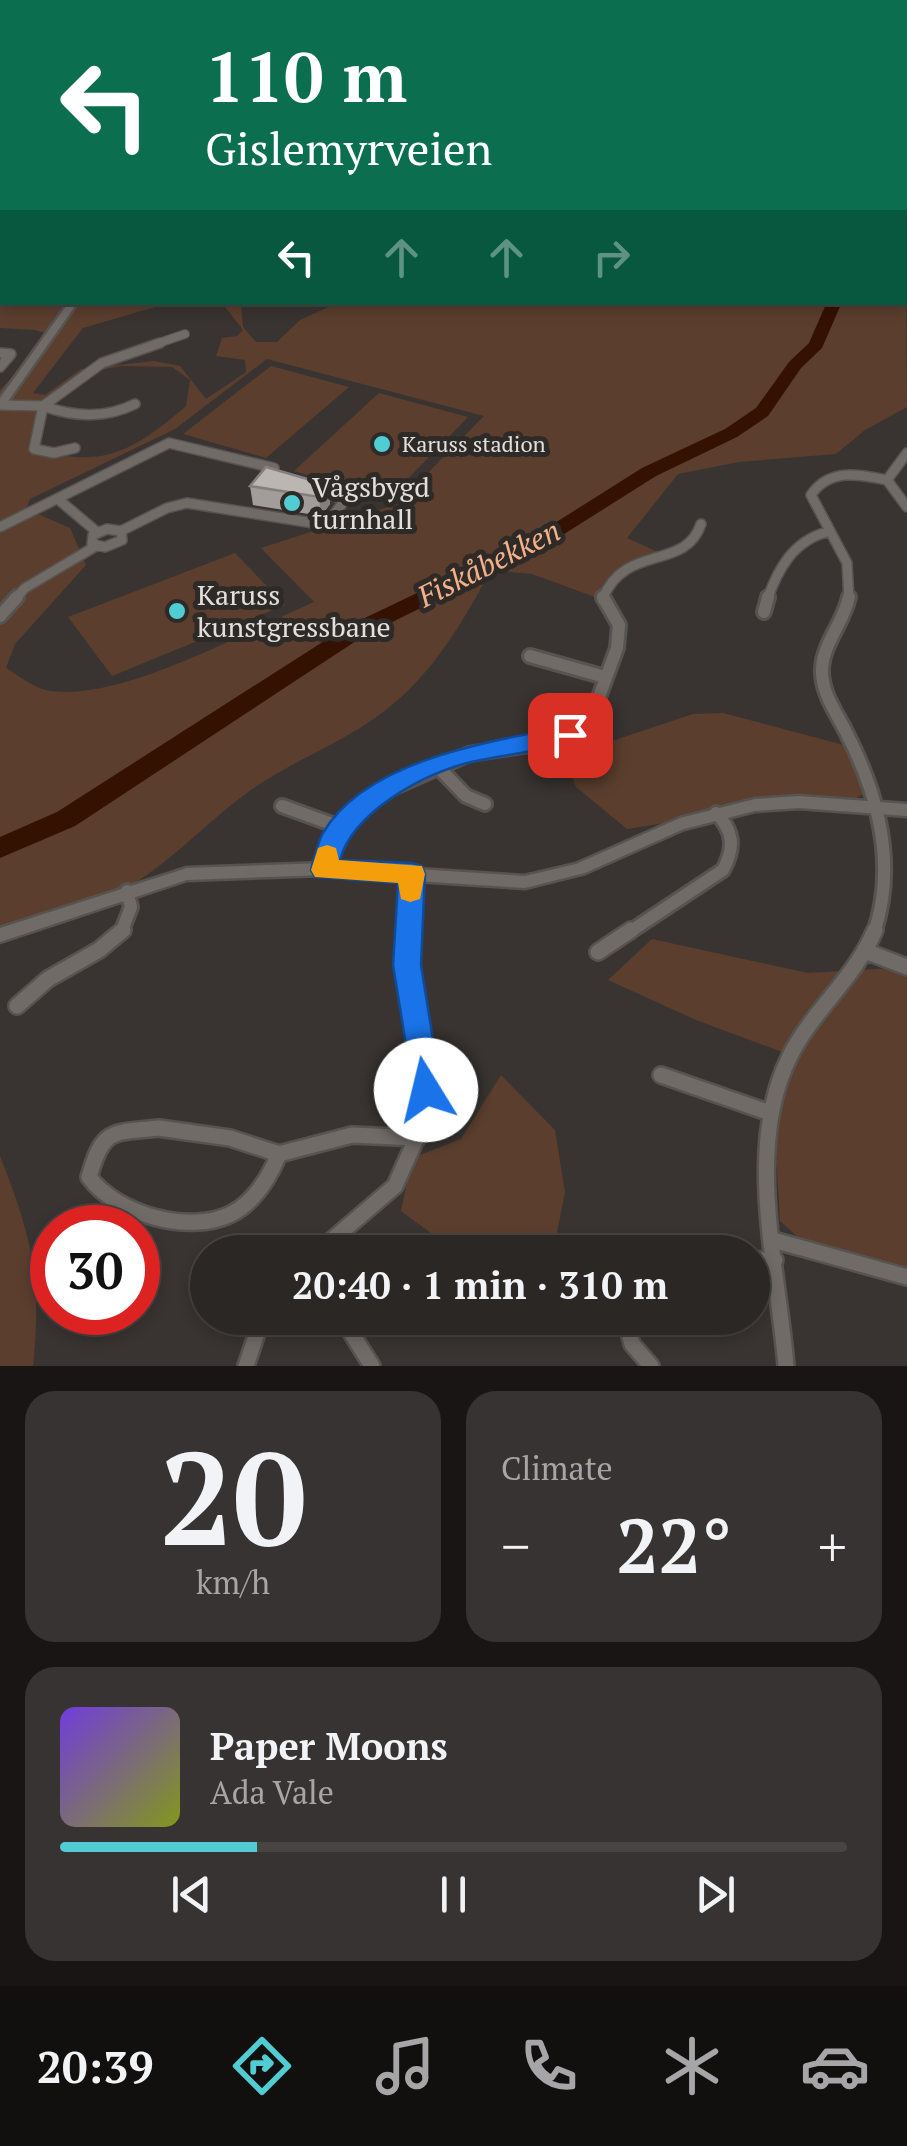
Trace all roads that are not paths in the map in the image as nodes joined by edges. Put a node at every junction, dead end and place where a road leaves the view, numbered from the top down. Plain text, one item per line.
1 (72, 305) edge
2 (185, 334) dead end
3 (0, 353) edge
4 (0, 368) edge
5 (135, 404) dead end
6 (0, 405) edge
7 (42, 406) junction
8 (75, 448) dead end
9 (907, 453) edge
10 (887, 480) junction
11 (59, 500) junction
12 (907, 507) edge
13 (701, 524) dead end
14 (0, 527) edge
15 (121, 531) junction
16 (96, 532) junction
17 (827, 532) junction
18 (96, 546) junction
19 (764, 612) dead end
20 (0, 616) edge
21 (530, 656) dead end
22 (605, 677) junction
23 (438, 767) junction
24 (486, 804) dead end
25 (282, 806) dead end
26 (898, 809) edge
27 (716, 813) junction
28 (340, 826) junction
29 (900, 843) dead end
30 (324, 870) junction
31 (412, 874) junction
32 (127, 891) junction
33 (901, 898) dead end
34 (0, 935) edge
35 (598, 952) dead end
36 (870, 953) junction
37 (907, 967) edge
38 (17, 1006) dead end
39 (662, 1075) dead end
40 (770, 1113) junction
41 (418, 1138) junction
42 (279, 1154) junction
43 (338, 1235) edge
44 (773, 1240) junction
45 (770, 1260) edge
46 (776, 1260) junction
47 (907, 1276) edge
48 (256, 1335) edge
49 (353, 1335) edge
50 (627, 1335) edge
51 (246, 1366) edge
52 (372, 1366) edge
53 (651, 1366) edge
54 (786, 1366) edge

1 - 6 street
2 - 7 street
3 - 4 street
5 - 7 street
6 - 7 street
7 - 8 street
9 - 10 street
10 - 12 street
10 - 17 street
11 - 14 street
11 - 15 street
11 - 16 street
13 - 22 street
15 - 16 street
15 - 18 street
16 - 18 street
17 - 19 street
17 - 26 street
18 - 20 street
21 - 22 street
22 - 23 street
23 - 24 street
23 - 28 street
25 - 28 street
26 - 27 street
26 - 29 street
27 - 31 street
27 - 35 street
28 - 30 street
30 - 31 street
30 - 32 street
31 - 41 street
32 - 34 street
32 - 38 street
33 - 36 street
36 - 37 street
36 - 40 street
39 - 40 street
40 - 44 street
41 - 42 street
41 - 43 street
42 - 42 street
44 - 46 street
44 - 47 street
45 - 46 street
46 - 54 street
48 - 51 street
49 - 52 street
50 - 53 street

